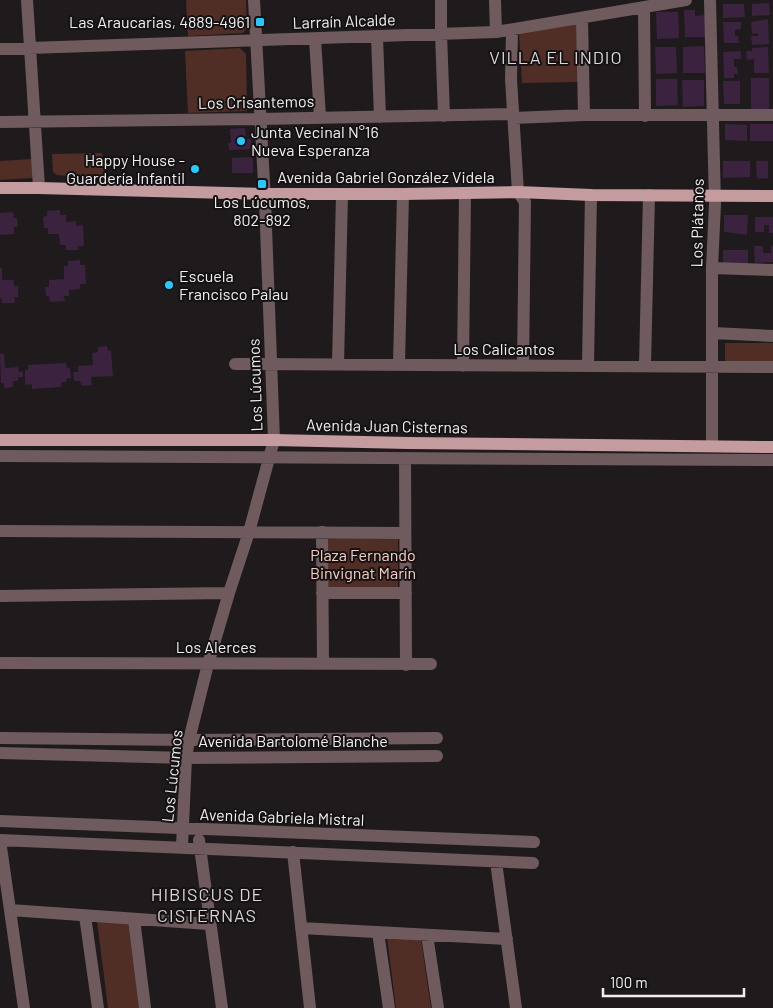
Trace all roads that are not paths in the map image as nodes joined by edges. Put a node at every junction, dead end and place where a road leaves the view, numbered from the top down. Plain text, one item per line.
1 (28, 0) edge
2 (254, 0) edge
3 (441, 0) edge
4 (494, 0) edge
5 (686, 0) edge
6 (710, 0) edge
7 (644, 8) junction
8 (582, 18) junction
9 (512, 30) junction
10 (496, 32) junction
11 (441, 34) junction
12 (377, 37) junction
13 (315, 39) junction
14 (256, 40) junction
15 (30, 47) junction
16 (0, 49) edge
17 (584, 115) junction
18 (712, 115) junction
19 (773, 115) edge
20 (444, 116) junction
21 (514, 116) junction
22 (645, 116) junction
23 (380, 117) junction
24 (320, 118) junction
25 (260, 119) junction
26 (0, 122) edge
27 (35, 122) junction
28 (0, 188) edge
29 (39, 188) junction
30 (518, 192) junction
31 (264, 194) junction
32 (403, 194) junction
33 (465, 194) junction
34 (342, 195) junction
35 (591, 195) junction
36 (648, 195) junction
37 (715, 196) junction
38 (773, 196) edge
39 (712, 268) junction
40 (773, 270) edge
41 (712, 333) junction
42 (773, 336) edge
43 (235, 364) dead end
44 (270, 364) junction
45 (338, 364) junction
46 (399, 364) junction
47 (588, 365) junction
48 (645, 365) junction
49 (463, 366) junction
50 (523, 366) junction
51 (712, 367) junction
52 (773, 367) edge
53 (0, 440) edge
54 (274, 440) junction
55 (712, 446) junction
56 (773, 447) edge
57 (0, 456) edge
58 (405, 458) junction
59 (268, 459) junction
60 (773, 460) edge
61 (0, 531) edge
62 (249, 532) junction
63 (322, 532) junction
64 (406, 533) junction
65 (229, 593) junction
66 (322, 593) junction
67 (406, 593) junction
68 (0, 596) edge
69 (0, 662) edge
70 (323, 663) junction
71 (208, 664) junction
72 (406, 664) junction
73 (431, 664) dead end
74 (0, 738) edge
75 (437, 738) dead end
76 (189, 740) junction
77 (0, 754) edge
78 (437, 756) dead end
79 (186, 758) junction
80 (0, 821) edge
81 (182, 829) junction
82 (198, 830) junction
83 (0, 840) edge
84 (534, 842) dead end
85 (182, 847) junction
86 (199, 847) junction
87 (293, 852) junction
88 (496, 862) junction
89 (533, 863) dead end
90 (10, 910) junction
91 (84, 916) junction
92 (134, 920) junction
93 (209, 924) junction
94 (301, 928) junction
95 (378, 932) junction
96 (427, 934) junction
97 (507, 939) junction
98 (24, 1008) edge
99 (98, 1008) edge
100 (145, 1008) edge
101 (222, 1008) edge
102 (310, 1008) edge
103 (389, 1008) edge
104 (438, 1008) edge
105 (516, 1008) edge

1 - 15 street
2 - 14 street, Los Lúcumos
3 - 11 street
4 - 10 street
5 - 7 street, Larraín Alcalde
6 - 18 street, Los Plátanos
7 - 8 street, Larraín Alcalde
7 - 22 street
8 - 9 street, Larraín Alcalde
8 - 17 street
9 - 10 street, Larraín Alcalde
9 - 21 street
10 - 11 street, Larraín Alcalde
11 - 12 street, Larraín Alcalde
11 - 20 street
12 - 13 street, Larraín Alcalde
12 - 23 street
13 - 14 street, Larraín Alcalde
13 - 24 street
14 - 15 street, Larraín Alcalde
14 - 25 street, Los Lúcumos
15 - 16 street, Larraín Alcalde
15 - 27 street
17 - 21 street, Los Crisantemos
17 - 22 street, Los Crisantemos
18 - 19 street, Los Crisantemos
18 - 22 street, Los Crisantemos
18 - 37 street, Los Plátanos
20 - 21 street, Los Crisantemos
20 - 23 street, Los Crisantemos
21 - 30 street
23 - 24 street, Los Crisantemos
24 - 25 street, Los Crisantemos
25 - 27 street, Los Crisantemos
25 - 31 street, Los Lúcumos
26 - 27 street, Los Crisantemos
27 - 29 street
28 - 29 main road, Avenida Gabriel González Videla
29 - 31 main road, Avenida Gabriel González Videla
30 - 33 main road, Avenida Gabriel González Videla
30 - 35 main road, Avenida Gabriel González Videla
30 - 50 street
31 - 34 main road, Avenida Gabriel González Videla
31 - 44 street, Los Lúcumos
32 - 33 main road, Avenida Gabriel González Videla
32 - 34 main road, Avenida Gabriel González Videla
32 - 46 street
33 - 49 street
34 - 45 street
35 - 36 main road, Avenida Gabriel González Videla
35 - 47 street
36 - 37 main road, Avenida Gabriel González Videla
36 - 48 street
37 - 38 main road, Avenida Gabriel González Videla
37 - 39 street, Los Plátanos
39 - 40 street
39 - 41 street, Los Plátanos
41 - 42 street
41 - 51 street, Los Plátanos
43 - 44 street, Los Calicantos
44 - 45 street, Los Calicantos
44 - 54 street, Los Lúcumos
45 - 46 street, Los Calicantos
46 - 49 street, Los Calicantos
47 - 48 street, Los Calicantos
47 - 50 street, Los Calicantos
48 - 51 street, Los Calicantos
49 - 50 street, Los Calicantos
51 - 52 street, Los Calicantos
51 - 55 street, Los Plátanos
53 - 54 main road, Avenida Juan Cisternas
54 - 55 main road, Avenida Juan Cisternas
54 - 59 street, Los Lúcumos
55 - 56 main road, Avenida Juan Cisternas
57 - 59 street, Avenida Juan Cisternas
58 - 59 street, Avenida Juan Cisternas
58 - 60 street, Avenida Juan Cisternas
58 - 64 street
59 - 62 street, Los Lúcumos
61 - 62 street
62 - 63 street
62 - 65 street, Los Lúcumos
63 - 64 street
63 - 66 street
64 - 67 street
65 - 68 street
65 - 71 street, Los Lúcumos
66 - 67 street
66 - 70 street
67 - 72 street
69 - 71 street, Los Alerces
70 - 71 street, Los Alerces
70 - 72 street, Los Alerces
71 - 76 street, Los Lúcumos
72 - 73 street, Los Alerces
74 - 76 street, Avenida Bartolomé Blanche
75 - 76 street, Avenida Bartolomé Blanche
76 - 79 street, Los Lúcumos
77 - 79 street, Avenida Bartolomé Blanche
78 - 79 street, Avenida Bartolomé Blanche
79 - 81 street, Los Lúcumos
80 - 81 street, Avenida Gabriela Mistral
81 - 82 street, Avenida Gabriela Mistral
81 - 85 street, Los Lúcumos
82 - 84 street, Avenida Gabriela Mistral
82 - 86 street, Los Lúcumos
83 - 85 street, Avenida Gabriela Mistral
83 - 90 street
85 - 86 street, Avenida Gabriela Mistral
86 - 87 street, Avenida Gabriela Mistral
86 - 93 street, Los Lúcumos
87 - 88 street, Avenida Gabriela Mistral
87 - 94 street
88 - 89 street, Avenida Gabriela Mistral
88 - 97 street
90 - 91 street
90 - 98 street
91 - 92 street
91 - 99 street
92 - 93 street
92 - 100 street
93 - 101 street, Los Lúcumos
94 - 95 street
94 - 102 street
95 - 96 street
95 - 103 street
96 - 97 street
96 - 104 street
97 - 105 street

